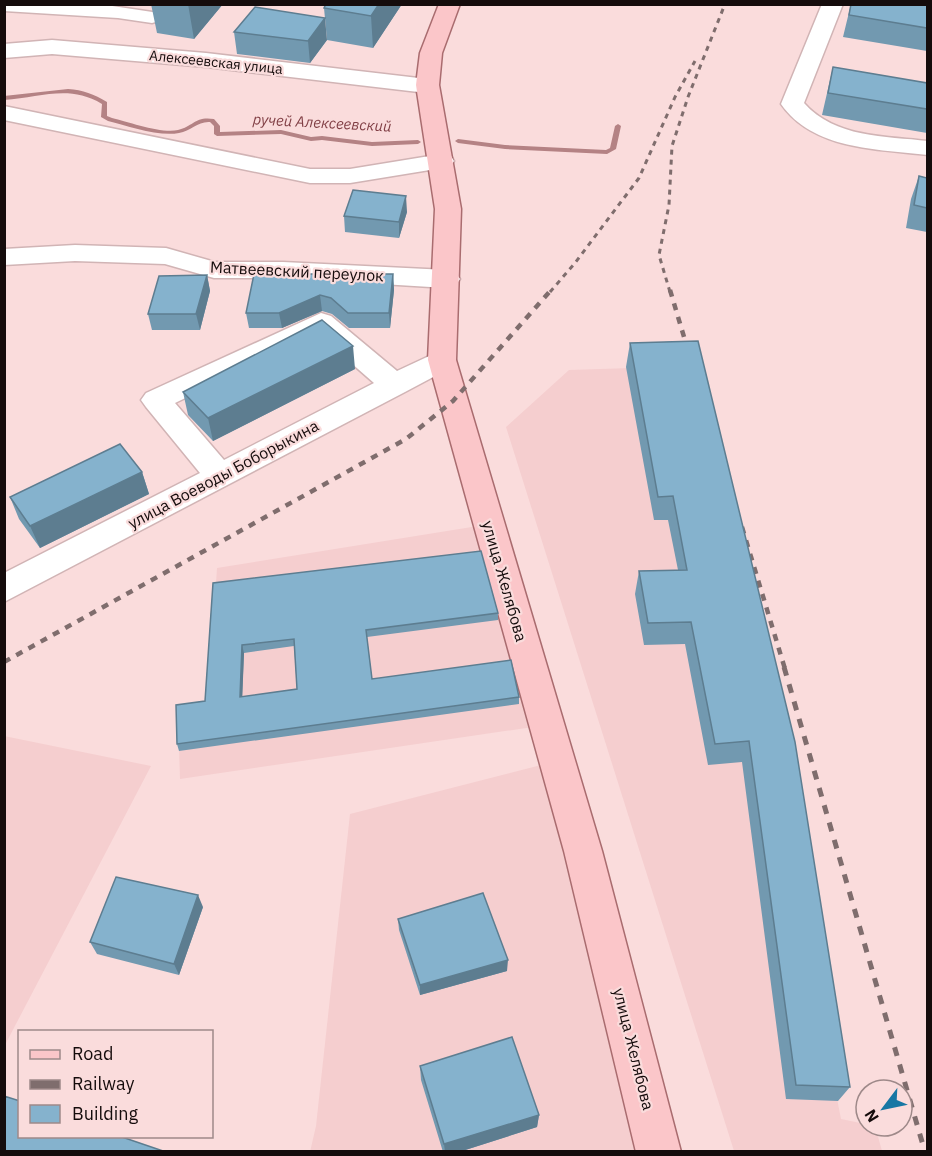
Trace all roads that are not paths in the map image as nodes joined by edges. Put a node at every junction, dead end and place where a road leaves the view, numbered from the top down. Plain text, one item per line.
1 (450, 4) edge
2 (833, 4) edge
3 (4, 5) edge
4 (158, 11) edge
5 (4, 51) edge
6 (141, 54) junction
7 (427, 86) junction
8 (4, 113) edge
9 (927, 148) edge
10 (442, 161) junction
11 (4, 257) edge
12 (447, 279) junction
13 (442, 360) junction
14 (394, 385) junction
15 (220, 476) junction
16 (4, 589) edge
17 (659, 1152) edge

1 - 7 main road, улица Желябова
2 - 9 street
3 - 4 street
4 - 6 street
5 - 6 street, Алексеевская улица
6 - 7 street, Алексеевская улица
7 - 10 main road, улица Желябова
8 - 10 street
10 - 12 main road, улица Желябова
11 - 12 street, Матвеевский переулок
12 - 13 main road, улица Желябова
13 - 14 street, улица Воеводы Боборыкина
13 - 17 main road, улица Желябова
14 - 15 street, улица Воеводы Боборыкина
14 - 15 street
15 - 16 street, улица Воеводы Боборыкина

